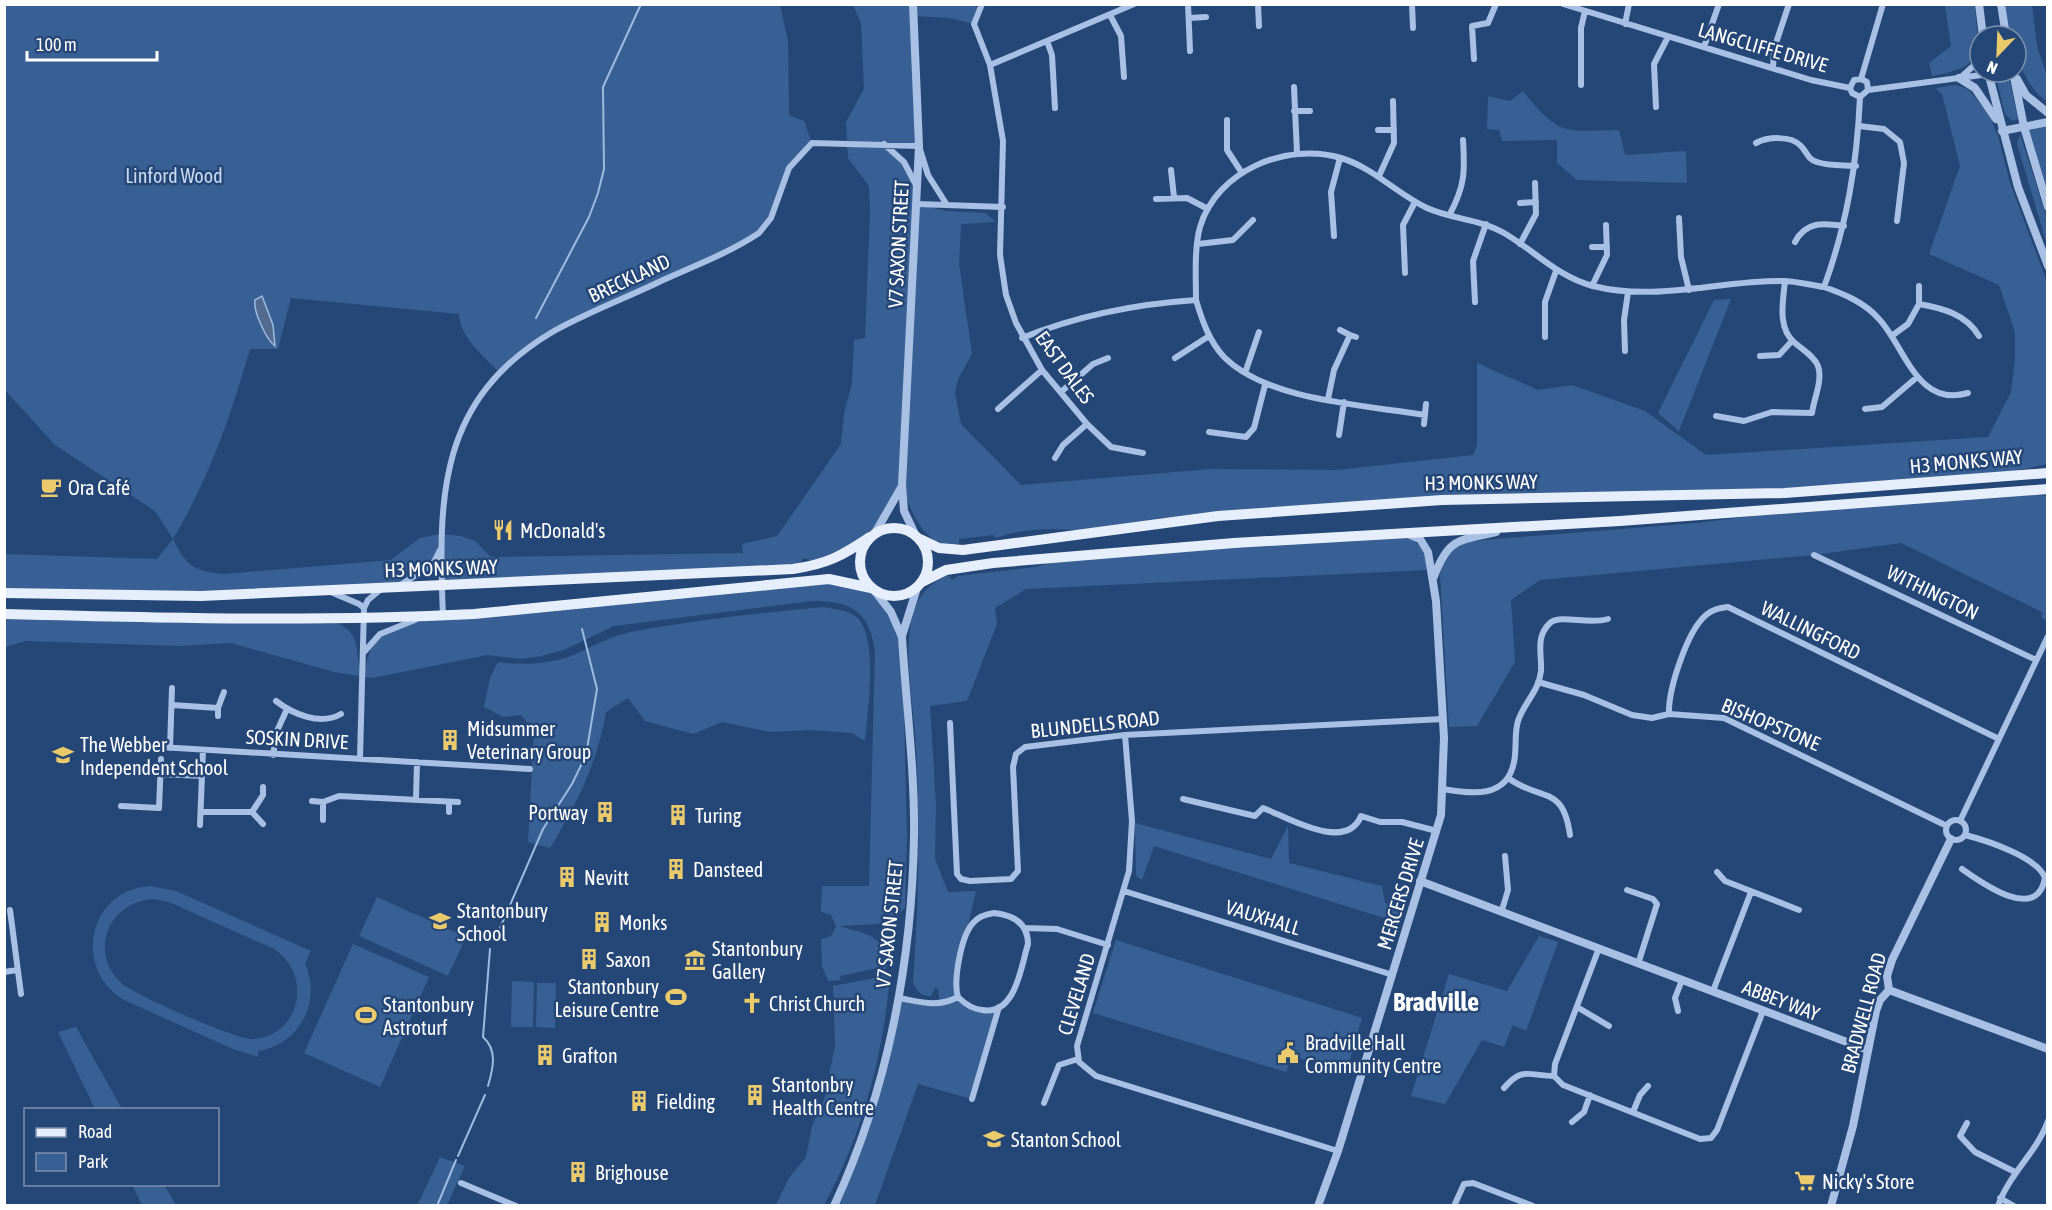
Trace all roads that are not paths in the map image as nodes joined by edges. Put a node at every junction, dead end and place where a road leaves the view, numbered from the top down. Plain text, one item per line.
1 (913, 4) edge
2 (982, 4) edge
3 (1134, 4) edge
4 (1188, 4) edge
5 (1258, 4) edge
6 (1412, 4) edge
7 (1496, 4) edge
8 (1563, 4) edge
9 (1629, 4) edge
10 (1719, 4) edge
11 (1789, 4) edge
12 (1884, 4) edge
13 (1978, 4) edge
14 (2001, 4) edge
15 (1586, 11) junction
16 (1110, 15) junction
17 (1206, 17) dead end
18 (1189, 18) junction
19 (1625, 24) junction
20 (1981, 24) edge
21 (2003, 24) edge
22 (1259, 26) dead end
23 (1413, 28) dead end
24 (1668, 37) junction
25 (1047, 41) junction
26 (1704, 47) junction
27 (1190, 51) dead end
28 (1474, 59) dead end
29 (990, 65) junction
30 (1773, 68) junction
31 (1968, 70) edge
32 (1124, 77) dead end
33 (1968, 77) edge
34 (1959, 78) junction
35 (1861, 79) junction
36 (1992, 84) edge
37 (2015, 84) edge
38 (2020, 84) edge
39 (1581, 85) dead end
40 (1294, 87) dead end
41 (1850, 88) junction
42 (1868, 90) junction
43 (1860, 97) junction
44 (1393, 101) dead end
45 (1656, 107) dead end
46 (1055, 108) dead end
47 (1294, 111) junction
48 (1310, 111) dead end
49 (2048, 113) edge
50 (1227, 120) dead end
51 (2048, 122) edge
52 (1859, 126) junction
53 (2024, 127) junction
54 (2002, 129) junction
55 (1378, 130) dead end
56 (1394, 130) junction
57 (1463, 140) dead end
58 (1756, 143) dead end
59 (884, 144) junction
60 (919, 146) junction
61 (1297, 153) junction
62 (1340, 158) junction
63 (1856, 166) junction
64 (1171, 171) dead end
65 (1242, 173) junction
66 (1379, 176) junction
67 (1535, 183) dead end
68 (917, 188) junction
69 (1174, 197) junction
70 (1156, 199) dead end
71 (1415, 202) junction
72 (1536, 202) junction
73 (1520, 203) dead end
74 (917, 204) junction
75 (947, 205) junction
76 (1003, 207) junction
77 (2048, 207) edge
78 (1208, 209) junction
79 (1450, 214) junction
80 (1679, 218) dead end
81 (1253, 220) dead end
82 (1897, 221) dead end
83 (1486, 224) junction
84 (1606, 225) dead end
85 (1844, 226) junction
86 (1334, 236) dead end
87 (1795, 242) dead end
88 (1198, 244) junction
89 (1520, 244) junction
90 (1607, 247) junction
91 (1592, 248) dead end
92 (2048, 266) edge
93 (1556, 271) junction
94 (1405, 273) dead end
95 (1785, 281) junction
96 (1592, 286) junction
97 (1919, 286) dead end
98 (1824, 287) junction
99 (1689, 290) junction
100 (1628, 292) junction
101 (1196, 300) junction
102 (1474, 302) dead end
103 (1919, 304) junction
104 (1340, 330) dead end
105 (1259, 332) dead end
106 (1893, 335) junction
107 (1209, 336) junction
108 (1979, 336) dead end
109 (1545, 337) dead end
110 (1023, 339) junction
111 (1792, 341) junction
112 (1625, 351) dead end
113 (1760, 356) dead end
114 (1108, 358) dead end
115 (1175, 358) dead end
116 (1042, 370) junction
117 (1245, 373) junction
118 (1916, 378) junction
119 (1265, 385) junction
120 (1061, 392) junction
121 (1968, 393) dead end
122 (1328, 399) junction
123 (1344, 402) junction
124 (1426, 404) dead end
125 (998, 409) dead end
126 (1865, 409) dead end
127 (1425, 415) junction
128 (1716, 416) dead end
129 (1087, 424) junction
130 (1424, 424) dead end
131 (1209, 432) dead end
132 (1339, 435) dead end
133 (1143, 453) dead end
134 (1055, 458) dead end
135 (2048, 473) edge
136 (903, 481) junction
137 (2042, 489) edge
138 (1520, 526) junction
139 (1406, 533) junction
140 (873, 535) junction
141 (917, 537) junction
142 (441, 550) junction
143 (1814, 555) dead end
144 (1432, 580) junction
145 (920, 585) junction
146 (442, 587) junction
147 (393, 588) junction
148 (380, 589) junction
149 (872, 589) junction
150 (325, 591) junction
151 (4, 593) edge
152 (364, 613) junction
153 (4, 614) edge
154 (427, 616) junction
155 (443, 616) junction
156 (1608, 619) dead end
157 (2048, 636) edge
158 (902, 637) junction
159 (364, 653) junction
160 (2036, 660) junction
161 (1538, 682) junction
162 (172, 688) dead end
163 (224, 692) dead end
164 (276, 700) dead end
165 (172, 705) junction
166 (218, 708) junction
167 (287, 709) junction
168 (1669, 714) junction
169 (218, 716) dead end
170 (340, 718) dead end
171 (1443, 719) junction
172 (950, 723) dead end
173 (1125, 735) junction
174 (1999, 739) junction
175 (126, 745) dead end
176 (170, 747) junction
177 (203, 750) junction
178 (273, 755) junction
179 (360, 758) junction
180 (161, 759) dead end
181 (417, 762) junction
182 (530, 769) dead end
183 (161, 774) junction
184 (202, 776) junction
185 (1508, 778) junction
186 (263, 787) dead end
187 (1443, 789) junction
188 (1183, 798) dead end
189 (416, 799) junction
190 (312, 801) dead end
191 (323, 802) junction
192 (449, 802) junction
193 (458, 802) dead end
194 (121, 806) dead end
195 (1364, 808) dead end
196 (201, 812) junction
197 (252, 812) junction
198 (449, 812) dead end
199 (1361, 816) junction
200 (323, 820) dead end
201 (1960, 821) junction
202 (263, 824) dead end
203 (200, 825) dead end
204 (1947, 826) junction
205 (1437, 831) junction
206 (1570, 835) dead end
207 (1965, 835) junction
208 (1951, 839) junction
209 (1505, 856) dead end
210 (1962, 869) dead end
211 (1717, 872) dead end
212 (1420, 881) junction
213 (1628, 890) dead end
214 (1124, 891) junction
215 (1751, 892) junction
216 (10, 910) dead end
217 (1502, 910) junction
218 (1799, 910) dead end
219 (1025, 928) junction
220 (9, 929) edge
221 (1108, 945) junction
222 (1599, 948) junction
223 (1638, 964) junction
224 (17, 970) junction
225 (4, 972) edge
226 (1393, 975) junction
227 (1682, 980) junction
228 (1889, 990) junction
229 (1713, 991) junction
230 (21, 994) dead end
231 (958, 997) junction
232 (899, 998) junction
233 (999, 1007) junction
234 (1577, 1007) junction
235 (1678, 1011) dead end
236 (1762, 1011) junction
237 (1609, 1026) dead end
238 (1868, 1050) junction
239 (2048, 1050) edge
240 (1078, 1059) junction
241 (1554, 1076) junction
242 (1648, 1086) dead end
243 (1504, 1088) dead end
244 (1590, 1095) junction
245 (972, 1099) dead end
246 (1044, 1103) dead end
247 (1632, 1112) junction
248 (2048, 1121) edge
249 (1572, 1122) dead end
250 (1967, 1122) dead end
251 (1338, 1151) junction
252 (2015, 1172) junction
253 (461, 1183) dead end
254 (1999, 1202) edge
255 (516, 1206) edge
256 (834, 1206) edge
257 (1318, 1206) edge
258 (1454, 1206) edge
259 (1533, 1206) edge
260 (1831, 1206) edge
261 (2014, 1206) edge

1 - 60 street, V7 SAXON STREET
2 - 29 street
3 - 16 street
4 - 18 street
5 - 22 street
6 - 23 street
7 - 28 street
8 - 15 street, LANGCLIFFE DRIVE
9 - 19 street
10 - 26 street
11 - 30 street
12 - 35 street
13 - 20 street
14 - 21 street
15 - 19 street, LANGCLIFFE DRIVE
15 - 39 street
16 - 25 street
16 - 32 street
17 - 18 street
18 - 27 street
19 - 24 street, LANGCLIFFE DRIVE
24 - 26 street, LANGCLIFFE DRIVE
24 - 45 street, LANGCLIFFE DRIVE
25 - 29 street
25 - 46 street
26 - 30 street, LANGCLIFFE DRIVE
29 - 76 street
30 - 41 street, LANGCLIFFE DRIVE
31 - 34 street
33 - 34 street
34 - 42 street
34 - 54 street
35 - 41 street
35 - 42 street
36 - 54 street
37 - 53 street
38 - 49 street
40 - 47 street
41 - 43 street
42 - 43 street
43 - 52 street
44 - 56 street
47 - 48 street
47 - 61 street
50 - 65 street
51 - 53 street
52 - 63 street
52 - 82 street
53 - 54 street
53 - 77 street
54 - 92 street
55 - 56 street
56 - 66 street
57 - 79 street
58 - 63 street
59 - 60 street, BRECKLAND
59 - 68 street
59 - 142 street, BRECKLAND
60 - 68 street, V7 SAXON STREET
60 - 75 street
61 - 62 street
61 - 65 street
62 - 66 street
62 - 86 street
63 - 85 street
64 - 69 street
65 - 78 street
66 - 71 street
67 - 72 street
68 - 74 street, V7 SAXON STREET
69 - 70 street
69 - 78 street
71 - 79 street
71 - 94 street
72 - 73 street
72 - 89 street
74 - 75 street
74 - 136 street, V7 SAXON STREET
75 - 76 street
76 - 110 street, EAST DALES
78 - 88 street
79 - 83 street
80 - 99 street
81 - 88 street
83 - 89 street
83 - 102 street
84 - 90 street
85 - 87 street
85 - 98 street
88 - 101 street
89 - 93 street
90 - 91 street
90 - 96 street
93 - 96 street
93 - 109 street
95 - 98 street
95 - 99 street
95 - 111 street
96 - 100 street
97 - 103 street
98 - 106 street
99 - 100 street
100 - 112 street
101 - 107 street
101 - 110 street
103 - 106 street
103 - 108 street
104 - 122 street
105 - 117 street
106 - 118 street
107 - 115 street
107 - 117 street
110 - 116 street, EAST DALES
111 - 113 street
111 - 128 street
114 - 120 street
116 - 120 street, EAST DALES
116 - 125 street
117 - 119 street
118 - 121 street
118 - 126 street
119 - 122 street
119 - 131 street
120 - 129 street, EAST DALES
122 - 123 street
123 - 127 street
123 - 132 street
124 - 127 street
127 - 130 street
129 - 133 street, EAST DALES
129 - 134 street
135 - 141 main road, H3 MONKS WAY
136 - 140 street, V7 SAXON STREET
136 - 141 street, V7 SAXON STREET
137 - 138 main road, H3 MONKS WAY
138 - 139 main road, H3 MONKS WAY
138 - 144 street
139 - 144 street, MERCERS DRIVE
139 - 145 main road, H3 MONKS WAY
140 - 141 main road
140 - 146 main road, H3 MONKS WAY
140 - 149 main road
141 - 145 main road
142 - 146 street, BRECKLAND
142 - 147 street
143 - 160 street, WITHINGTON
144 - 171 street, MERCERS DRIVE
145 - 149 main road
145 - 158 street, V7 SAXON STREET
146 - 147 main road, H3 MONKS WAY
146 - 155 street, BRECKLAND
147 - 148 main road, H3 MONKS WAY
148 - 150 main road, H3 MONKS WAY
148 - 152 street
149 - 155 main road
149 - 158 street, V7 SAXON STREET
150 - 151 main road, H3 MONKS WAY
150 - 152 street
152 - 153 main road
152 - 154 main road
152 - 159 street, SOSKIN DRIVE
154 - 155 main road
154 - 159 street
156 - 161 street
157 - 160 street
158 - 232 street, V7 SAXON STREET
159 - 179 street, SOSKIN DRIVE
160 - 174 street
161 - 168 street, BISHOPSTONE
161 - 185 street
162 - 165 street
163 - 166 street
164 - 167 street
165 - 166 street
165 - 176 street
166 - 169 street
167 - 170 street
167 - 178 street
168 - 174 street, WALLINGFORD
168 - 204 street, BISHOPSTONE
171 - 173 street, BLUNDELLS ROAD
171 - 187 street, MERCERS DRIVE
172 - 173 street, BLUNDELLS ROAD
173 - 214 street, CLEVELAND
174 - 201 street
175 - 176 street, SOSKIN DRIVE
176 - 177 street, SOSKIN DRIVE
177 - 178 street, SOSKIN DRIVE
177 - 184 street
178 - 179 street, SOSKIN DRIVE
179 - 181 street, SOSKIN DRIVE
180 - 183 street
181 - 182 street, SOSKIN DRIVE
181 - 189 street
183 - 184 street
183 - 194 street
184 - 196 street
185 - 187 street
185 - 206 street
186 - 197 street
187 - 205 street, MERCERS DRIVE
188 - 199 street
189 - 191 street
189 - 192 street
190 - 191 street
191 - 200 street
192 - 193 street
192 - 198 street
195 - 199 street
196 - 197 street
196 - 203 street
197 - 202 street
199 - 205 street
201 - 204 street
201 - 207 street
204 - 208 street
205 - 212 street, MERCERS DRIVE
207 - 208 street
207 - 210 street
208 - 228 street, BRADWELL ROAD
209 - 217 street
211 - 215 street
212 - 217 street, ABBEY WAY
212 - 226 street, MERCERS DRIVE
213 - 223 street
214 - 221 street, CLEVELAND
214 - 226 street, VAUXHALL
215 - 218 street
215 - 229 street
216 - 220 street
217 - 222 street, ABBEY WAY
219 - 221 street
219 - 231 street
219 - 233 street
220 - 224 street
221 - 240 street, CLEVELAND
222 - 223 street, ABBEY WAY
222 - 234 street
223 - 227 street, ABBEY WAY
224 - 225 street
224 - 230 street
226 - 251 street, MERCERS DRIVE
227 - 229 street, ABBEY WAY
227 - 235 street
228 - 238 street, BRADWELL ROAD
228 - 239 street
229 - 236 street, ABBEY WAY
231 - 232 street
231 - 233 street
232 - 256 street, V7 SAXON STREET
233 - 245 street
234 - 237 street
234 - 241 street
236 - 238 street, ABBEY WAY
236 - 247 street
238 - 260 street, BRADWELL ROAD
240 - 246 street
240 - 251 street, CLEVELAND
241 - 243 street
241 - 244 street
242 - 247 street
244 - 247 street
244 - 249 street
248 - 252 street
250 - 252 street
251 - 257 street, MERCERS DRIVE
252 - 254 street
253 - 255 street
254 - 261 street
258 - 259 street

